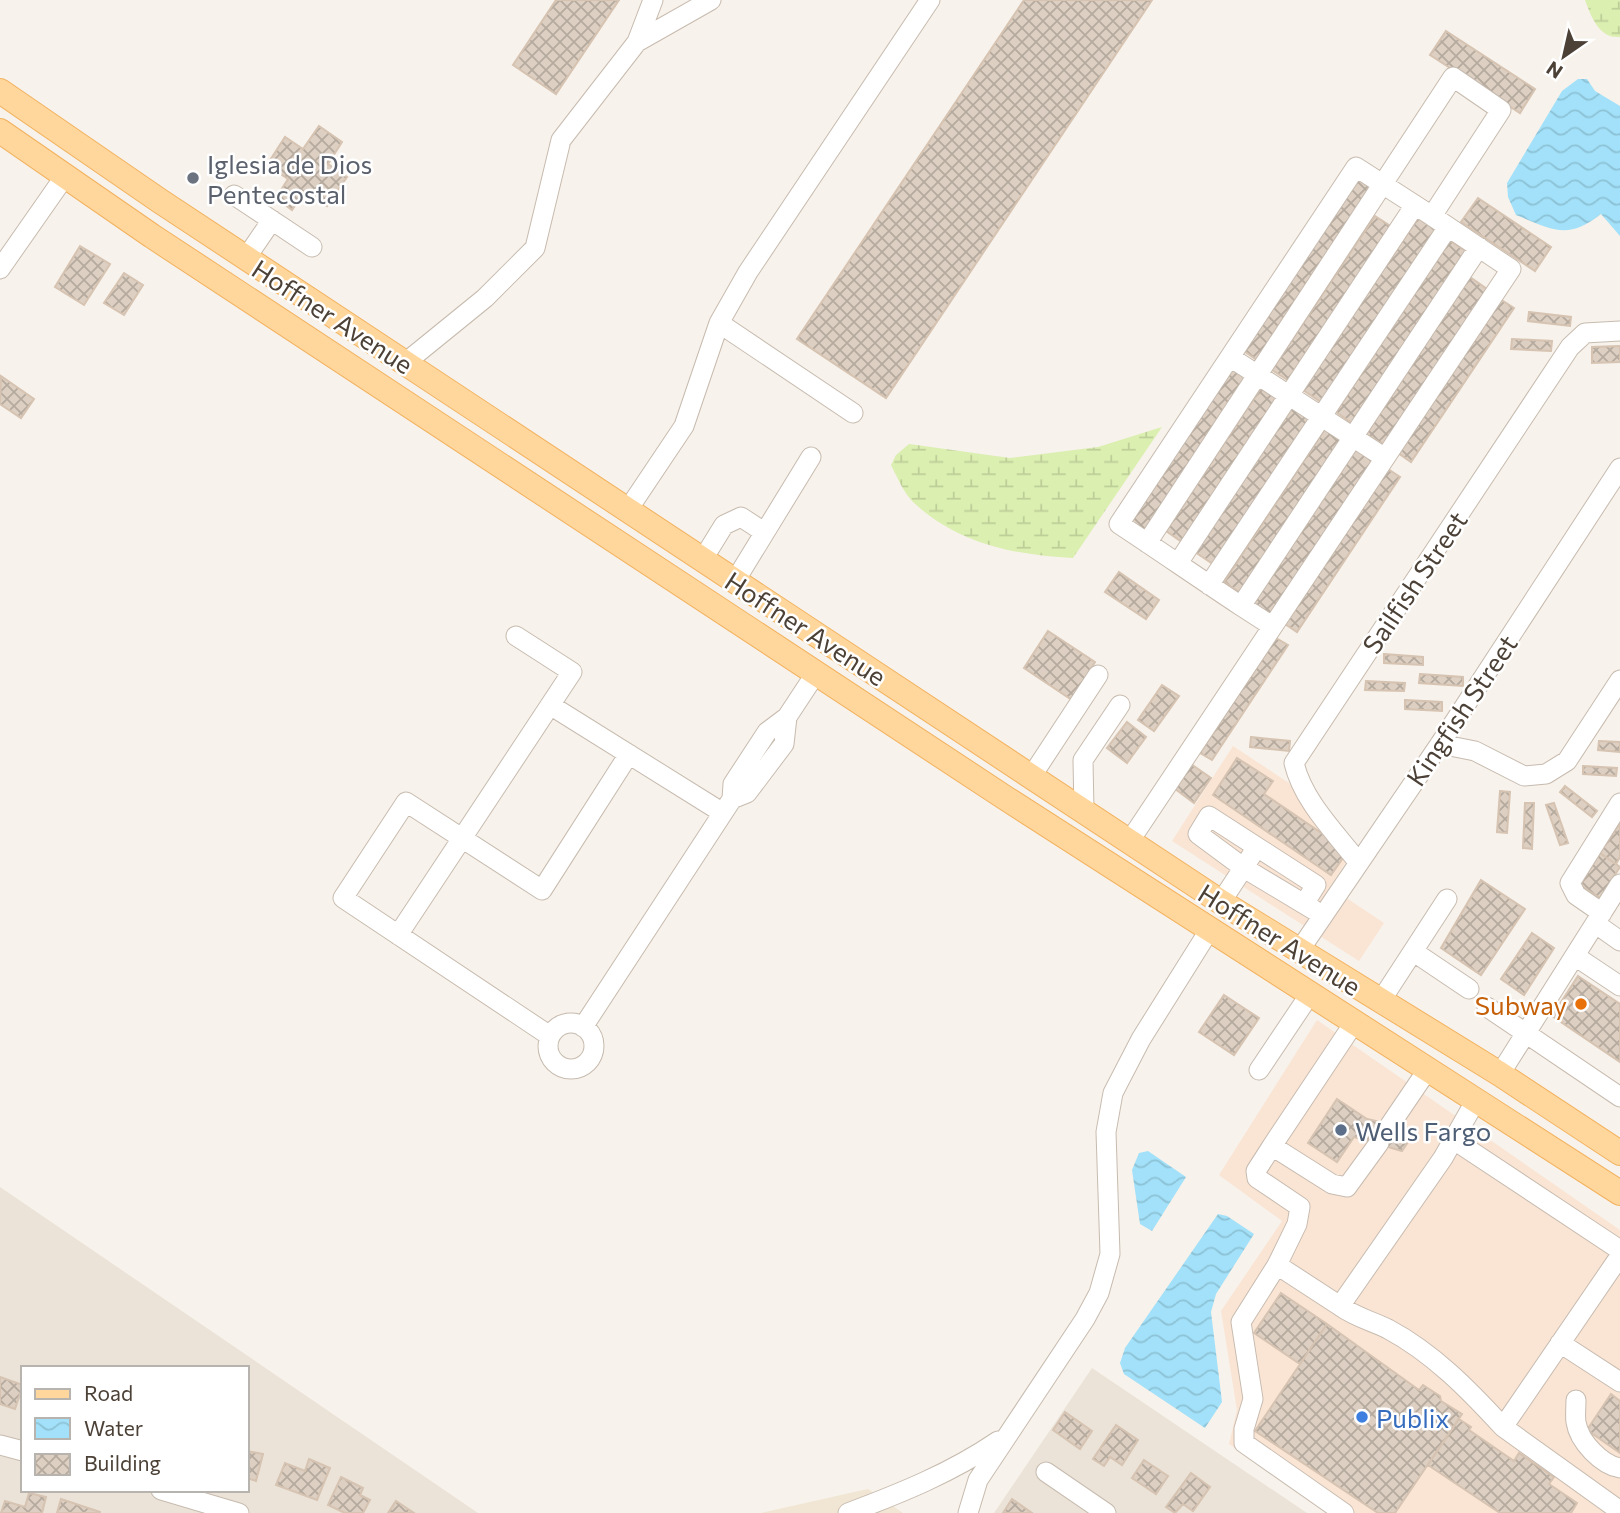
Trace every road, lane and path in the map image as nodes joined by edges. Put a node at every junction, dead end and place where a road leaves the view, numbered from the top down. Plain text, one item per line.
1 (653, 0) edge
2 (710, 0) edge
3 (930, 0) edge
4 (637, 42) junction
5 (0, 92) edge
6 (0, 131) edge
7 (111, 166) junction
8 (65, 176) junction
9 (1384, 184) junction
10 (90, 194) junction
11 (234, 195) dead end
12 (1415, 205) junction
13 (272, 220) junction
14 (1440, 221) junction
15 (312, 247) dead end
16 (1479, 247) junction
17 (246, 258) junction
18 (0, 270) edge
19 (719, 323) junction
20 (1620, 331) edge
21 (1230, 356) junction
22 (405, 363) junction
23 (1258, 375) junction
24 (1289, 395) junction
25 (395, 396) junction
26 (853, 413) dead end
27 (1321, 416) junction
28 (1353, 437) junction
29 (811, 457) dead end
30 (1385, 458) junction
31 (1620, 468) edge
32 (628, 511) junction
33 (601, 531) junction
34 (764, 532) junction
35 (1147, 543) junction
36 (702, 559) junction
37 (1178, 564) junction
38 (735, 581) junction
39 (1209, 585) junction
40 (1241, 606) junction
41 (1272, 626) junction
42 (516, 636) dead end
43 (816, 673) junction
44 (1098, 675) dead end
45 (1620, 680) edge
46 (550, 705) junction
47 (1120, 705) dead end
48 (1440, 744) junction
49 (629, 754) junction
50 (1031, 777) junction
51 (1620, 803) edge
52 (728, 806) junction
53 (1084, 811) junction
54 (1050, 826) junction
55 (462, 838) junction
56 (1129, 842) junction
57 (1257, 847) junction
58 (1358, 863) junction
59 (1244, 867) junction
60 (1620, 884) edge
61 (1447, 899) dead end
62 (1221, 902) junction
63 (1304, 904) junction
64 (1323, 915) junction
65 (1599, 918) junction
66 (1210, 929) junction
67 (398, 935) junction
68 (1620, 941) edge
69 (1299, 951) junction
70 (1414, 952) junction
71 (1575, 956) junction
72 (1620, 986) edge
73 (1469, 989) dead end
74 (1310, 994) junction
75 (1380, 1002) junction
76 (1487, 1007) dead end
77 (1354, 1023) junction
78 (583, 1027) junction
79 (1525, 1032) junction
80 (551, 1036) junction
81 (1428, 1069) junction
82 (1259, 1070) dead end
83 (1500, 1074) junction
84 (1620, 1097) edge
85 (1476, 1100) junction
86 (1390, 1125) dead end
87 (1451, 1138) junction
88 (1379, 1143) dead end
89 (1272, 1146) junction
90 (1620, 1153) edge
91 (1620, 1193) edge
92 (1620, 1250) edge
93 (1620, 1256) edge
94 (1277, 1265) junction
95 (1340, 1306) junction
96 (1560, 1343) junction
97 (1620, 1381) edge
98 (1576, 1410) dead end
99 (1503, 1427) junction
100 (1005, 1437) junction
101 (0, 1445) edge
102 (21, 1450) edge
103 (1611, 1465) edge
104 (1046, 1472) dead end
105 (167, 1492) edge
106 (1616, 1507) edge
107 (229, 1511) edge
108 (848, 1513) edge
109 (968, 1513) edge
110 (1106, 1513) edge
111 (1344, 1513) edge

1 - 4 street
2 - 4 street
3 - 19 street
4 - 22 street
5 - 7 main road, Hoffner Avenue
6 - 8 main road, Hoffner Avenue
7 - 10 main road
7 - 17 main road, Hoffner Avenue
8 - 10 main road, Hoffner Avenue
8 - 18 street
9 - 12 street
9 - 14 street
9 - 21 street
9 - 23 street
10 - 25 main road, Hoffner Avenue
11 - 13 street
12 - 14 street
12 - 24 street
13 - 15 street
13 - 17 street
14 - 16 street
14 - 27 street
16 - 28 street
16 - 30 street
17 - 22 main road, Hoffner Avenue
19 - 26 street
19 - 32 street
20 - 58 street, Sailfish Street
21 - 23 street
21 - 35 street
22 - 32 main road, Hoffner Avenue
23 - 24 street
23 - 35 street
24 - 27 street
24 - 37 street
25 - 32 main road
25 - 33 main road, Hoffner Avenue
27 - 28 street
27 - 39 street
28 - 30 street
28 - 40 street
29 - 34 street
30 - 41 street
31 - 48 street, Kingfish Street
32 - 36 main road, Hoffner Avenue
33 - 38 main road
33 - 43 main road, Hoffner Avenue
34 - 36 street
34 - 38 street
35 - 37 street
36 - 38 main road, Hoffner Avenue
37 - 39 street
38 - 50 main road, Hoffner Avenue
39 - 40 street
40 - 41 street
41 - 56 street
42 - 46 street
43 - 52 street
43 - 54 main road, Hoffner Avenue
44 - 50 street
45 - 48 street
46 - 49 street
46 - 55 street
47 - 53 street
48 - 58 street, Kingfish Street
49 - 52 street
49 - 55 street
50 - 53 main road, Hoffner Avenue
51 - 65 street
52 - 78 street
53 - 56 main road, Hoffner Avenue
54 - 62 main road
54 - 66 main road, Hoffner Avenue
55 - 67 street
55 - 67 street
56 - 62 main road, Hoffner Avenue
57 - 59 street
57 - 59 street
57 - 63 street
58 - 64 street, Kingfish Street
59 - 62 street
59 - 63 street
60 - 65 street
61 - 70 street
62 - 69 main road, Hoffner Avenue
63 - 64 street
64 - 69 street, Kingfish Street
65 - 68 street
65 - 71 street
66 - 69 main road
66 - 74 main road, Hoffner Avenue
66 - 100 street
67 - 80 street
69 - 75 main road, Hoffner Avenue
70 - 73 street
70 - 75 street
71 - 72 street
71 - 79 street
74 - 77 main road, Hoffner Avenue
74 - 82 street
75 - 83 main road, Hoffner Avenue
76 - 79 street
77 - 81 main road, Hoffner Avenue
77 - 89 street
78 - 80 street
78 - 80 street
79 - 83 street
79 - 84 street
81 - 85 main road, Hoffner Avenue
81 - 86 street
83 - 90 main road, Hoffner Avenue
85 - 87 street
85 - 91 main road, Hoffner Avenue
87 - 92 street
87 - 95 street
88 - 89 street
89 - 94 street
93 - 96 street
94 - 95 street
94 - 111 street
95 - 99 street
96 - 97 street
96 - 99 street
98 - 103 street
99 - 106 street
100 - 108 street
100 - 109 street
101 - 102 street
104 - 110 street
105 - 107 street

